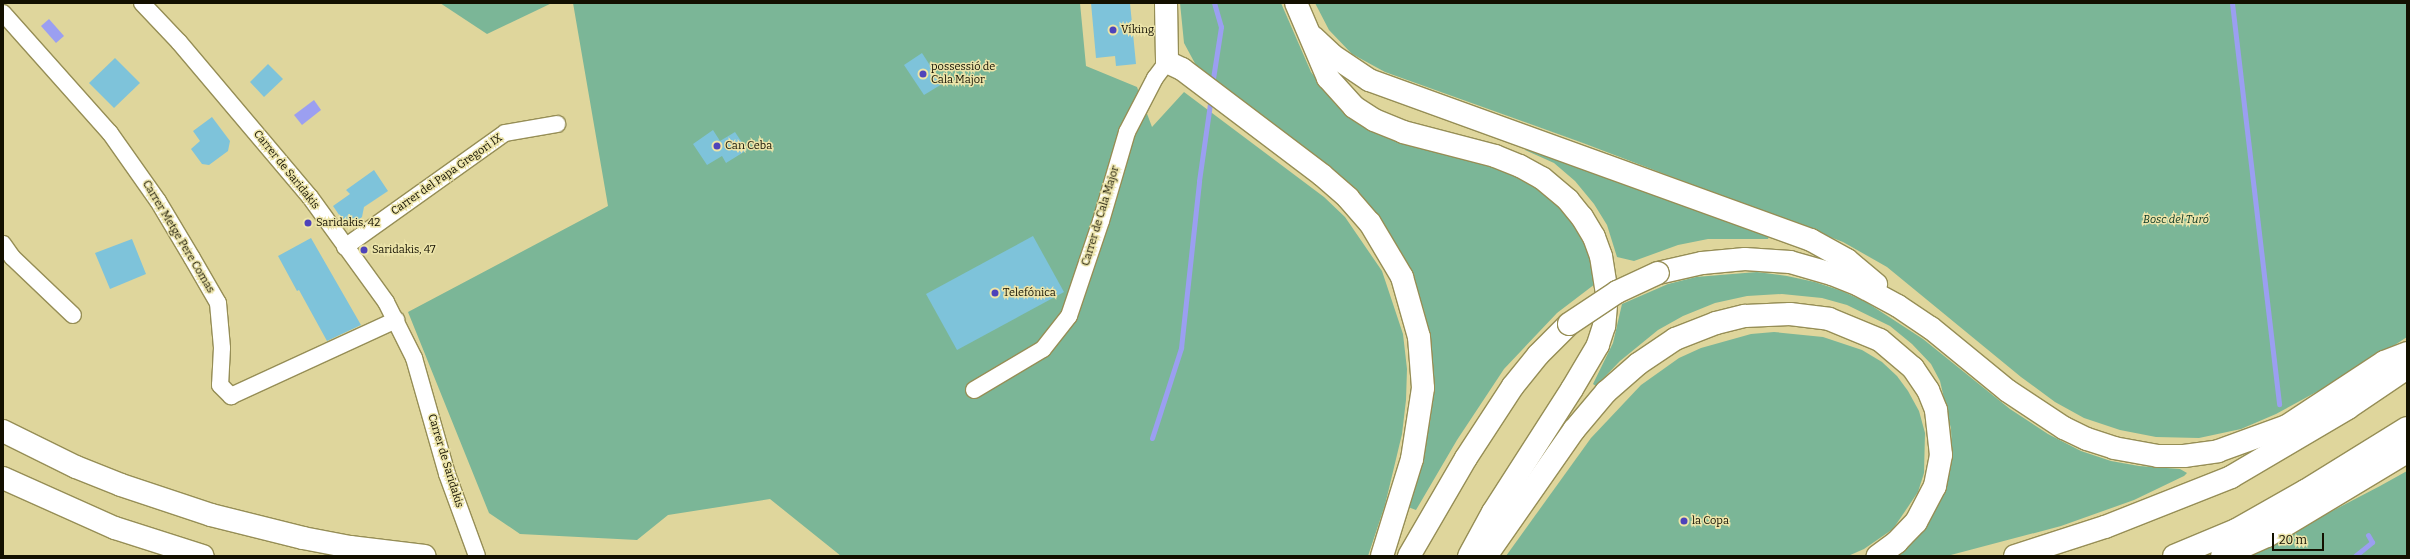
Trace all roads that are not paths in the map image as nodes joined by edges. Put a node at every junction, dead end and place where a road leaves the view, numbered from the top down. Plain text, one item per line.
1 (142, 3) edge
2 (1166, 3) edge
3 (1296, 3) edge
4 (3, 13) edge
5 (1308, 32) junction
6 (1167, 62) junction
7 (557, 124) dead end
8 (3, 244) edge
9 (345, 247) junction
10 (1898, 306) junction
11 (73, 315) dead end
12 (396, 320) junction
13 (2407, 353) edge
14 (2407, 368) edge
15 (974, 390) dead end
16 (2407, 428) edge
17 (3, 432) edge
18 (2407, 452) edge
19 (3, 478) edge
20 (203, 556) edge
21 (424, 556) edge
22 (477, 556) edge
23 (1382, 556) edge
24 (1409, 556) edge
25 (1469, 556) edge
26 (1486, 556) edge
27 (1878, 556) edge
28 (2015, 556) edge
29 (2174, 556) edge
30 (2222, 556) edge

1 - 9 street, Carrer de Saridakis
2 - 6 main road
3 - 5 main road
4 - 12 street, Carrer Metge Pere Comas
5 - 10 main road
5 - 25 main road
6 - 15 street, Carrer de Cala Major
6 - 23 main road
7 - 9 street, Carrer del Papa Gregori IX
8 - 11 street
9 - 12 street, Carrer de Saridakis
10 - 13 main road
10 - 24 main road, bridge
12 - 22 street, Carrer de Saridakis
14 - 28 main road
16 - 29 main road
17 - 21 main road
18 - 30 main road
19 - 20 main road
26 - 27 main road

